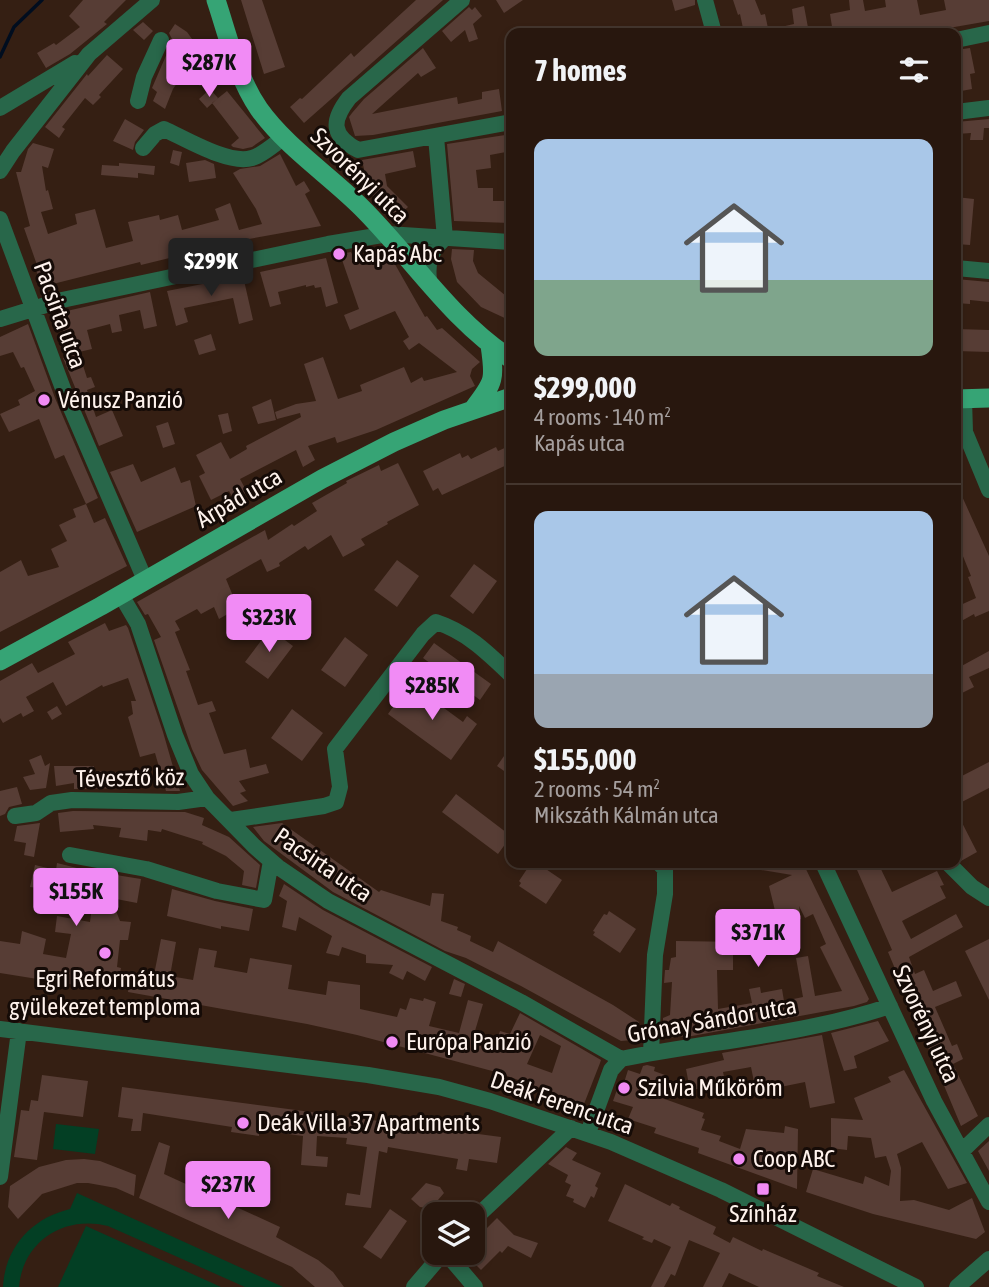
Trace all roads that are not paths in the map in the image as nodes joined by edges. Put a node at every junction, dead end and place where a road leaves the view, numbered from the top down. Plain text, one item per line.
1 (152, 0) edge
2 (216, 0) edge
3 (462, 0) edge
4 (705, 0) edge
5 (713, 28) edge
6 (989, 33) edge
7 (961, 39) edge
8 (161, 40) dead end
9 (89, 54) junction
10 (138, 101) dead end
11 (0, 108) edge
12 (989, 108) edge
13 (961, 111) edge
14 (506, 123) edge
15 (284, 137) junction
16 (436, 137) junction
17 (143, 148) dead end
18 (0, 171) edge
19 (0, 219) edge
20 (388, 234) junction
21 (445, 238) junction
22 (506, 242) edge
23 (961, 268) edge
24 (989, 271) edge
25 (429, 281) junction
26 (33, 308) junction
27 (0, 319) edge
28 (491, 345) junction
29 (506, 356) edge
30 (506, 398) edge
31 (989, 398) edge
32 (961, 399) edge
33 (961, 406) edge
34 (474, 408) junction
35 (989, 490) edge
36 (145, 580) junction
37 (121, 595) junction
38 (0, 660) edge
39 (506, 670) edge
40 (207, 798) junction
41 (15, 816) dead end
42 (231, 820) junction
43 (69, 855) dead end
44 (271, 861) junction
45 (664, 868) edge
46 (825, 868) edge
47 (953, 868) edge
48 (989, 898) edge
49 (890, 1006) junction
50 (0, 1029) edge
51 (19, 1031) junction
52 (651, 1053) junction
53 (621, 1059) junction
54 (989, 1125) edge
55 (571, 1128) junction
56 (588, 1133) junction
57 (962, 1151) junction
58 (0, 1177) edge
59 (989, 1202) edge
60 (485, 1209) edge
61 (989, 1259) edge
62 (433, 1265) edge
63 (455, 1265) edge
64 (414, 1287) edge
65 (475, 1287) edge
66 (916, 1287) edge
67 (957, 1287) edge

1 - 9 street
2 - 15 main road, Szvorényi utca
3 - 16 street
4 - 5 street
6 - 7 street
8 - 10 street
9 - 11 street
9 - 18 street
12 - 13 street
14 - 16 street
15 - 17 street
15 - 20 main road, Szvorényi utca
16 - 21 street
19 - 26 street, Pacsirta utca
20 - 21 street
20 - 25 main road, Szvorényi utca
20 - 26 street
21 - 22 street
21 - 25 street
23 - 24 street
25 - 28 main road, Szvorényi utca
26 - 27 street
26 - 36 street, Pacsirta utca
28 - 29 main road, Szvorényi utca
28 - 34 main road
30 - 34 main road, Árpád utca
31 - 32 main road
33 - 35 street
34 - 36 main road, Árpád utca
36 - 37 main road, Árpád utca
37 - 38 main road, Árpád utca
37 - 40 street, Pacsirta utca
39 - 42 street
40 - 41 street, Tévesztő köz
40 - 42 street, Pacsirta utca
42 - 44 street, Pacsirta utca
43 - 44 street
44 - 53 street, Pacsirta utca
45 - 52 street
46 - 49 street, Szvorényi utca
47 - 48 street
49 - 52 street, Grónay Sándor utca
49 - 57 street, Szvorényi utca
50 - 51 street, Deák Ferenc utca
51 - 55 street, Deák Ferenc utca
51 - 58 street
52 - 53 street, Grónay Sándor utca
53 - 56 street, Grónay Sándor utca
54 - 57 street
55 - 56 street, Deák Ferenc utca
55 - 60 street
56 - 66 street, Deák Ferenc utca
57 - 59 street, Szvorényi utca
61 - 67 street
62 - 64 street
63 - 65 street

